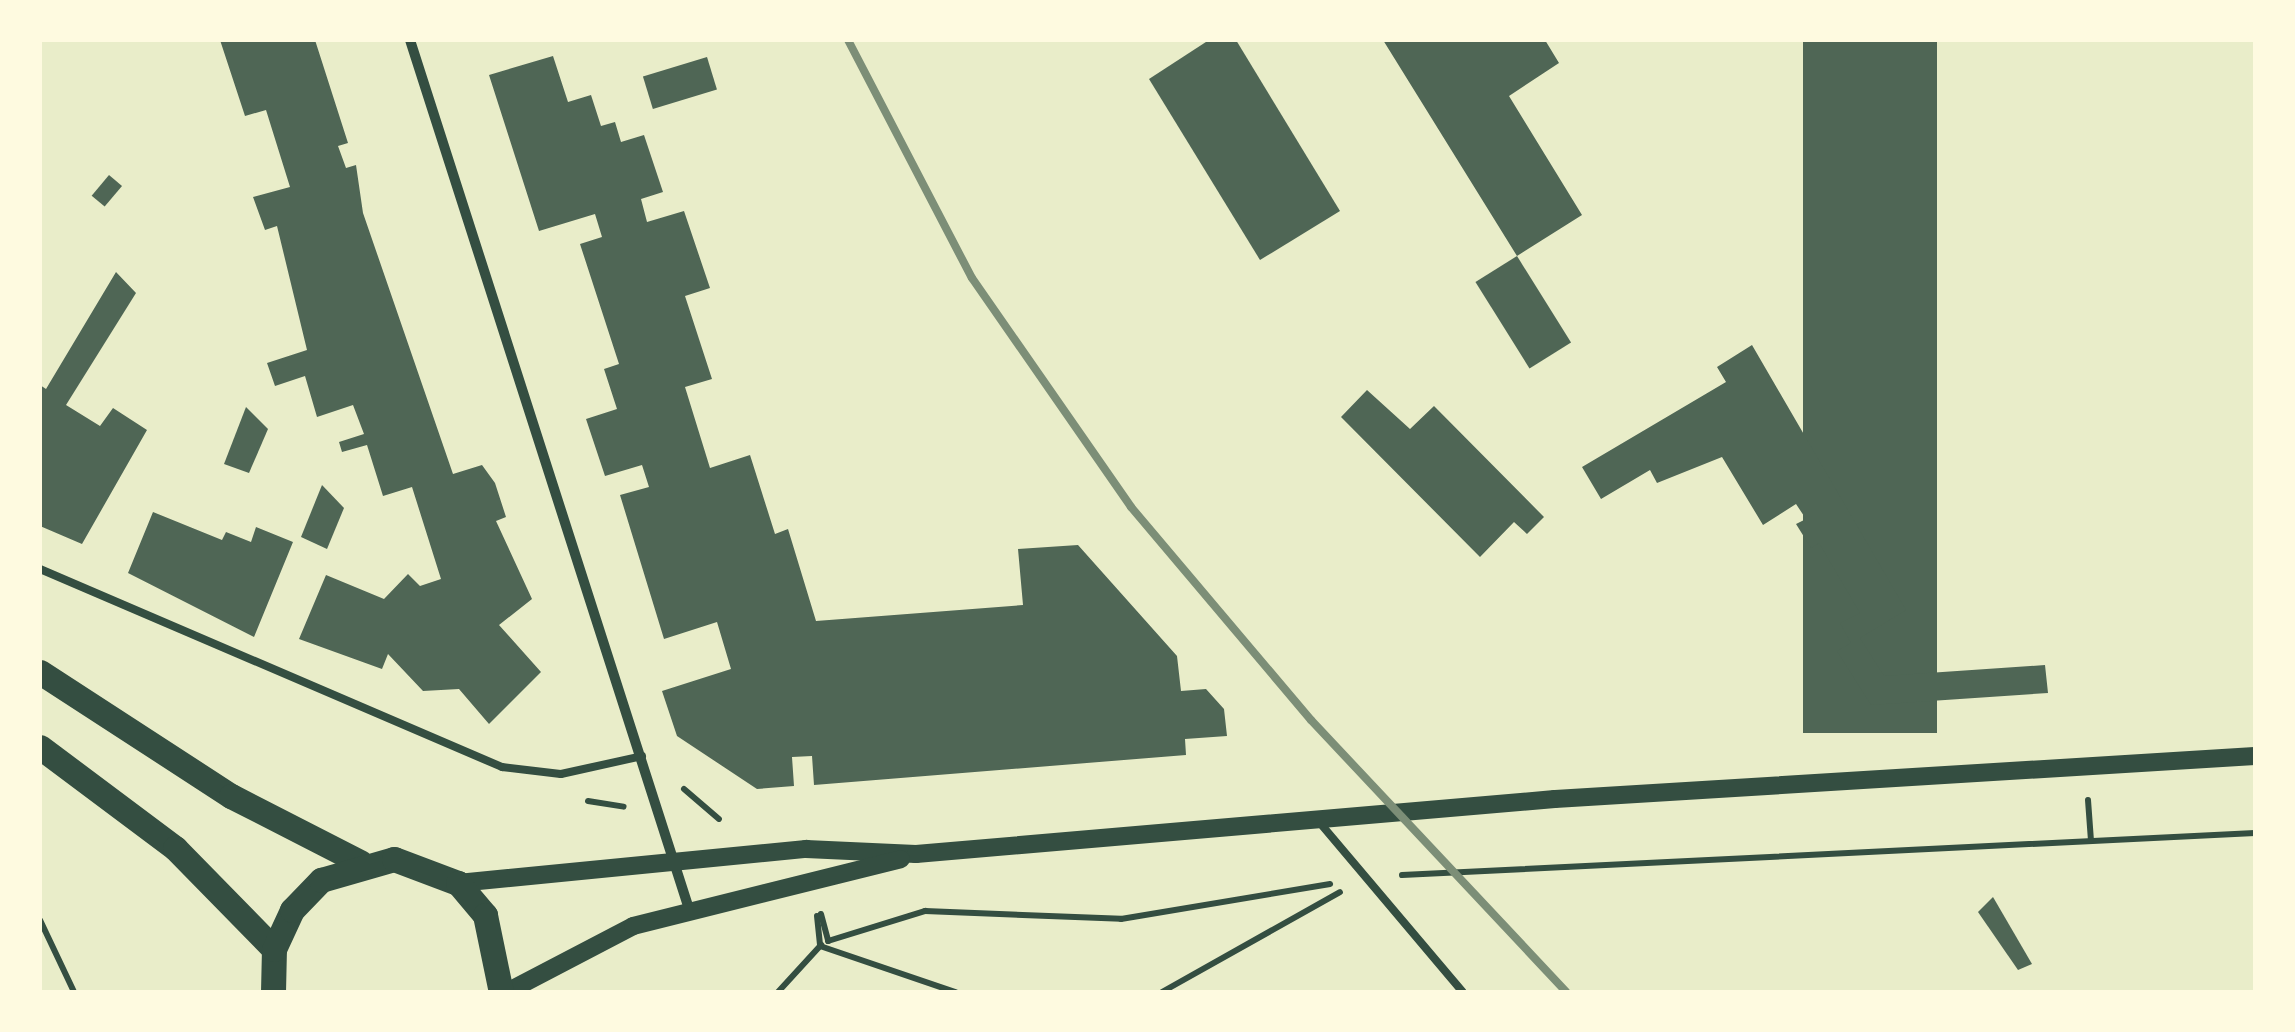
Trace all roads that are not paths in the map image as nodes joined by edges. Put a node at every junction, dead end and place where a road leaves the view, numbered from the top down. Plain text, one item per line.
1 (410, 40) edge
2 (40, 569) edge
3 (40, 672) edge
4 (40, 748) edge
5 (2253, 752) edge
6 (642, 756) junction
7 (1320, 824) junction
8 (916, 854) junction
9 (676, 859) junction
10 (360, 862) junction
11 (458, 883) junction
12 (690, 912) junction
13 (274, 949) junction
14 (274, 992) edge
15 (504, 992) edge
16 (1463, 992) edge

1 - 6 street
2 - 6 lane
3 - 10 main road
4 - 13 main road
5 - 7 street
6 - 9 street
7 - 8 street
7 - 16 lane
8 - 9 street
8 - 12 street
9 - 11 street
9 - 12 street
10 - 11 main road
10 - 13 main road
11 - 15 main road
12 - 15 street
13 - 14 main road

